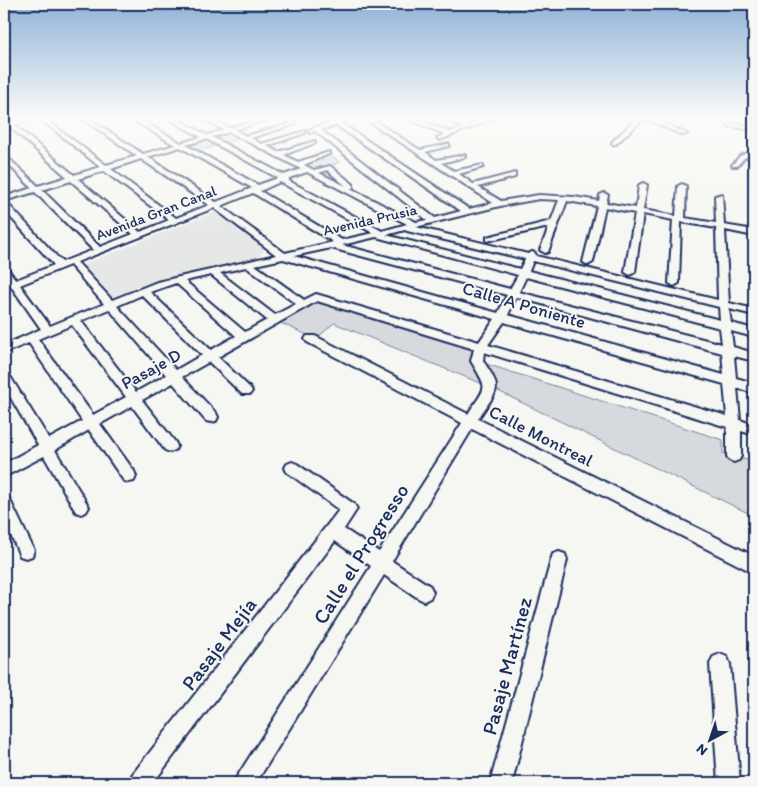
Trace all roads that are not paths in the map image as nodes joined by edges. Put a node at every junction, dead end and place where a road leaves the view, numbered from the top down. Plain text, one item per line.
1 (44, 154) edge
2 (88, 154) edge
3 (137, 154) edge
4 (154, 154) edge
5 (194, 154) edge
6 (237, 154) edge
7 (279, 154) edge
8 (326, 154) edge
9 (348, 154) edge
10 (384, 154) edge
11 (421, 154) edge
12 (749, 154) edge
13 (4, 156) edge
14 (463, 156) dead end
15 (142, 157) junction
16 (435, 162) junction
17 (735, 165) dead end
18 (481, 166) dead end
19 (106, 168) junction
20 (306, 169) junction
21 (453, 174) junction
22 (512, 175) dead end
23 (74, 178) junction
24 (284, 179) junction
25 (643, 185) dead end
26 (473, 186) junction
27 (682, 186) dead end
28 (37, 189) junction
29 (257, 190) junction
30 (604, 195) dead end
31 (719, 196) dead end
32 (564, 198) junction
33 (4, 199) edge
34 (500, 204) junction
35 (600, 204) junction
36 (4, 205) edge
37 (216, 206) junction
38 (639, 211) junction
39 (467, 212) junction
40 (679, 219) junction
41 (434, 221) junction
42 (176, 222) junction
43 (555, 223) junction
44 (410, 226) junction
45 (720, 227) junction
46 (754, 233) edge
47 (378, 234) junction
48 (140, 236) junction
49 (490, 239) dead end
50 (267, 244) junction
51 (333, 245) junction
52 (545, 250) dead end
53 (99, 252) junction
54 (283, 256) junction
55 (531, 257) junction
56 (72, 262) junction
57 (588, 262) dead end
58 (249, 264) junction
59 (60, 266) junction
60 (321, 266) junction
61 (4, 270) edge
62 (213, 272) junction
63 (630, 272) dead end
64 (523, 273) junction
65 (178, 280) junction
66 (674, 283) dead end
67 (14, 284) junction
68 (144, 290) junction
69 (513, 294) junction
70 (724, 300) junction
71 (109, 304) junction
72 (302, 304) junction
73 (754, 312) edge
74 (502, 316) junction
75 (74, 320) junction
76 (274, 320) junction
77 (726, 325) junction
78 (48, 331) junction
79 (754, 332) edge
80 (244, 337) junction
81 (31, 338) junction
82 (312, 339) dead end
83 (482, 347) junction
84 (4, 349) edge
85 (728, 350) junction
86 (210, 356) junction
87 (754, 357) edge
88 (4, 376) edge
89 (174, 376) junction
90 (731, 382) junction
91 (754, 388) edge
92 (246, 391) dead end
93 (134, 398) junction
94 (211, 417) dead end
95 (91, 422) junction
96 (471, 422) junction
97 (734, 424) junction
98 (754, 430) edge
99 (170, 446) dead end
100 (46, 448) junction
101 (734, 456) dead end
102 (292, 468) dead end
103 (4, 471) edge
104 (129, 476) dead end
105 (4, 503) edge
106 (81, 508) dead end
107 (333, 531) junction
108 (26, 550) dead end
109 (559, 560) dead end
110 (382, 564) junction
111 (754, 565) edge
112 (424, 592) dead end
113 (720, 664) dead end
114 (140, 783) edge
115 (244, 783) edge
116 (501, 783) edge
117 (729, 783) edge

1 - 23 street
2 - 19 street
3 - 15 street
4 - 15 street
5 - 29 street
6 - 24 street
7 - 20 street
8 - 20 street, Avenida Gran Canal
9 - 41 street
10 - 39 street
11 - 16 street
12 - 17 street
13 - 28 street
14 - 16 street
15 - 19 street
15 - 37 street
16 - 21 street
18 - 21 street
19 - 23 street
19 - 42 street
20 - 24 street, Avenida Gran Canal
20 - 44 street
21 - 26 street
22 - 26 street
23 - 28 street
23 - 48 street
24 - 29 street, Avenida Gran Canal
24 - 47 street
25 - 38 street
26 - 34 street
27 - 40 street
28 - 33 street
28 - 53 street
29 - 37 street, Avenida Gran Canal
29 - 51 street
30 - 35 street
31 - 45 street
32 - 34 street, Avenida Prusia
32 - 35 street, Avenida Prusia
32 - 43 street
34 - 39 street, Avenida Prusia
35 - 38 street, Avenida Prusia
35 - 57 street
36 - 59 street
37 - 42 street, Avenida Gran Canal
37 - 50 street
38 - 40 street, Avenida Prusia
38 - 63 street
39 - 41 street, Avenida Prusia
40 - 45 street, Avenida Prusia
40 - 66 street
41 - 44 street, Avenida Prusia
42 - 48 street, Avenida Gran Canal
43 - 49 street
43 - 52 street
44 - 47 street, Avenida Prusia
44 - 55 street
45 - 46 street, Avenida Prusia
45 - 70 street
47 - 51 street, Avenida Prusia
47 - 64 street
48 - 53 street, Avenida Gran Canal
50 - 54 street
50 - 58 street
51 - 54 street, Avenida Prusia
51 - 60 street
51 - 69 street
53 - 56 street, Avenida Gran Canal
54 - 58 street, Avenida Prusia
54 - 60 street, Calle A Poniente
55 - 64 street
55 - 70 street
56 - 59 street, Avenida Gran Canal
56 - 71 street
58 - 62 street, Avenida Prusia
58 - 72 street
59 - 67 street, Avenida Gran Canal
60 - 74 street, Calle A Poniente
61 - 67 street
62 - 65 street, Avenida Prusia
62 - 76 street
64 - 69 street
64 - 77 street
65 - 68 street, Avenida Prusia
65 - 80 street
67 - 78 street
68 - 71 street, Avenida Prusia
68 - 86 street
69 - 74 street
69 - 85 street
70 - 73 street
70 - 77 street
71 - 75 street, Avenida Prusia
71 - 89 street
72 - 76 street, Pasaje D
72 - 83 street, Pasaje D
74 - 83 street
74 - 90 street, Calle A Poniente
75 - 78 street, Avenida Prusia
75 - 93 street
76 - 80 street, Pasaje D
77 - 79 street
77 - 85 street
78 - 81 street, Avenida Prusia
80 - 86 street, Pasaje D
81 - 84 street, Avenida Prusia
81 - 95 street
82 - 96 street, Calle Montreal
83 - 96 street, Calle el Progresso
83 - 97 street
85 - 87 street
85 - 90 street
86 - 89 street, Pasaje D
86 - 92 street
88 - 100 street
89 - 93 street, Pasaje D
89 - 94 street
90 - 91 street, Calle A Poniente
90 - 97 street
93 - 95 street, Pasaje D
93 - 99 street
95 - 100 street, Pasaje D
95 - 104 street
96 - 110 street, Calle el Progresso
96 - 111 street, Calle Montreal
97 - 98 street
97 - 101 street
100 - 103 street, Pasaje D
100 - 106 street
102 - 107 street, Pasaje Mejía
105 - 108 street
107 - 110 street
107 - 114 street, Pasaje Mejía
109 - 116 street, Pasaje Martínez
110 - 112 street
110 - 115 street, Calle el Progresso
113 - 117 street

